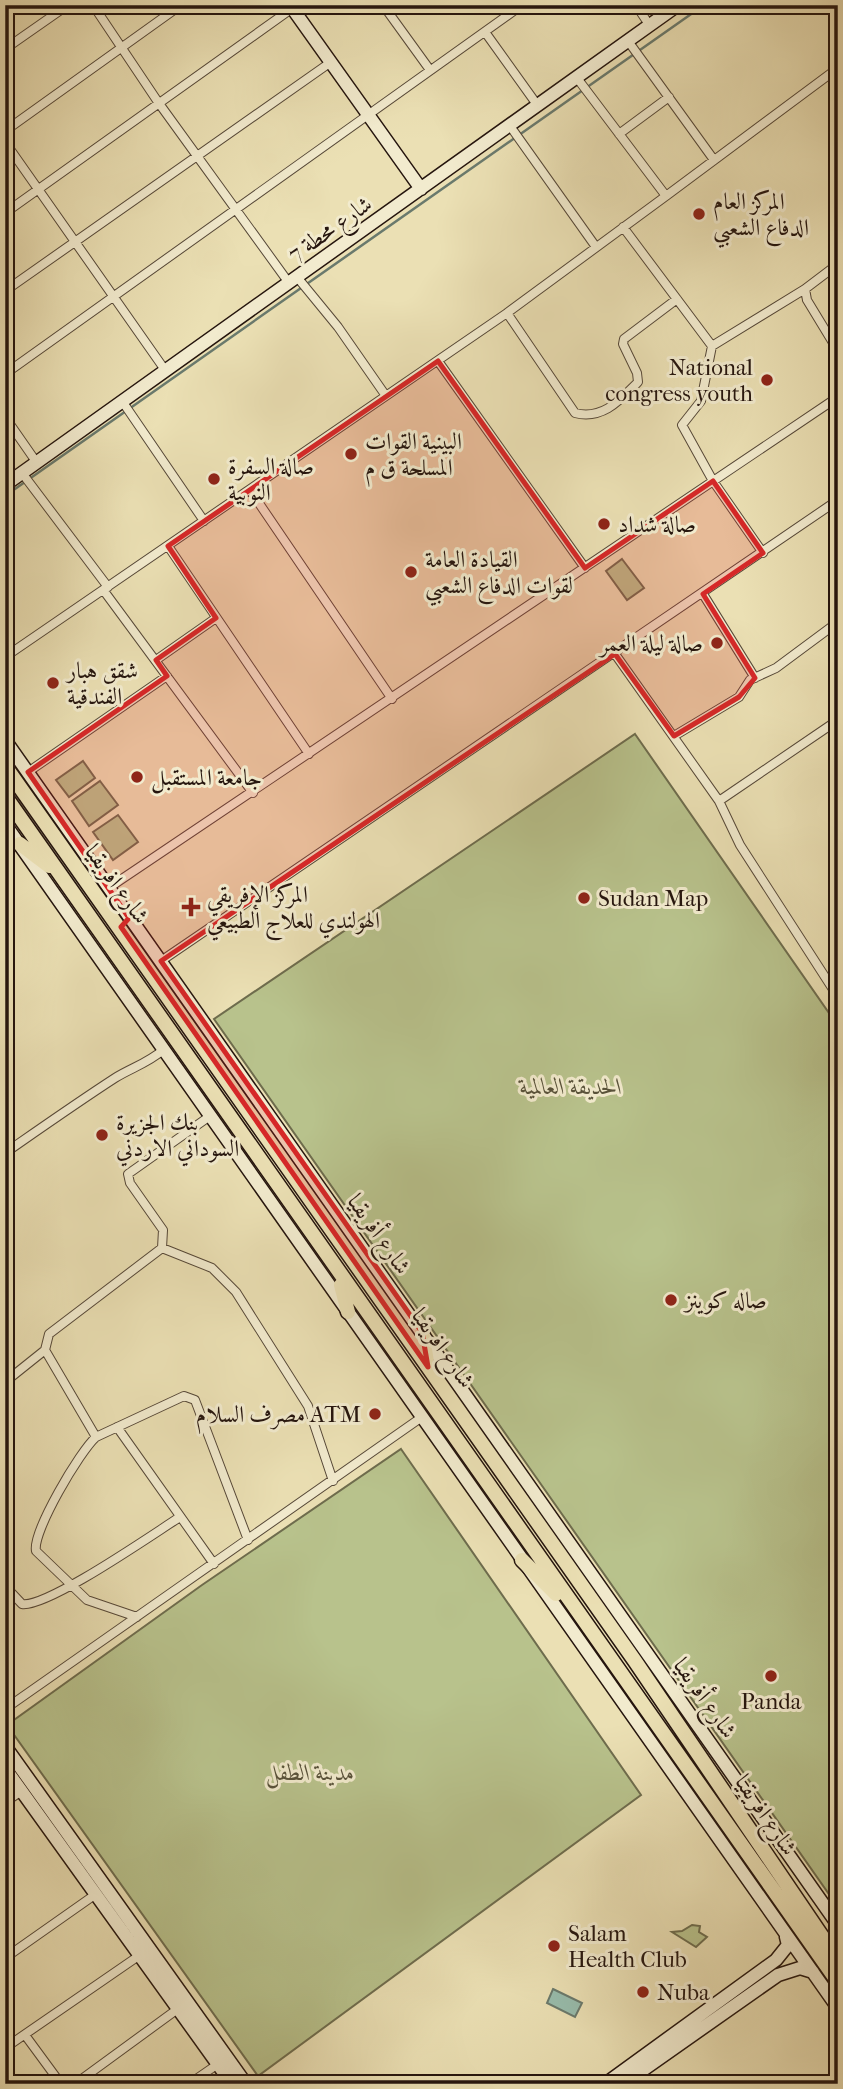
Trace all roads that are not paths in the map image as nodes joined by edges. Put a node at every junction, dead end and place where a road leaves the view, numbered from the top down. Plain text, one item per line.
1 (68, 5) edge
2 (93, 5) edge
3 (181, 5) edge
4 (398, 5) edge
5 (522, 5) edge
6 (636, 5) edge
7 (678, 5) edge
8 (293, 6) edge
9 (386, 9) edge
10 (650, 26) junction
11 (485, 32) junction
12 (628, 41) junction
13 (122, 47) junction
14 (5, 49) edge
15 (331, 62) junction
16 (838, 68) edge
17 (430, 70) junction
18 (577, 78) junction
19 (668, 97) junction
20 (158, 102) junction
21 (538, 106) junction
22 (369, 116) junction
23 (510, 126) junction
24 (5, 131) edge
25 (619, 134) junction
26 (5, 142) edge
27 (198, 157) junction
28 (714, 160) junction
29 (39, 189) junction
30 (422, 189) junction
31 (666, 196) junction
32 (237, 208) junction
33 (5, 213) edge
34 (623, 228) junction
35 (75, 241) junction
36 (596, 247) junction
37 (838, 264) edge
38 (293, 280) junction
39 (805, 289) junction
40 (5, 291) edge
41 (114, 296) junction
42 (677, 299) junction
43 (507, 313) junction
44 (712, 346) junction
45 (838, 351) edge
46 (438, 361) junction
47 (165, 370) junction
48 (5, 374) edge
49 (386, 396) junction
50 (838, 397) edge
51 (122, 401) junction
52 (5, 417) edge
53 (37, 463) junction
54 (22, 473) junction
55 (713, 481) junction
56 (5, 485) edge
57 (250, 490) junction
58 (838, 500) edge
59 (204, 521) junction
60 (168, 546) junction
61 (763, 553) junction
62 (585, 568) junction
63 (106, 589) junction
64 (703, 594) junction
65 (216, 618) junction
66 (838, 622) edge
67 (615, 654) junction
68 (5, 657) edge
69 (156, 660) junction
70 (167, 676) junction
71 (755, 678) junction
72 (391, 699) junction
73 (838, 720) edge
74 (674, 736) junction
75 (5, 740) edge
76 (309, 754) junction
77 (5, 766) edge
78 (28, 772) junction
79 (253, 793) junction
80 (5, 796) edge
81 (719, 801) junction
82 (5, 824) edge
83 (20, 844) junction
84 (61, 875) junction
85 (110, 887) junction
86 (125, 923) junction
87 (161, 961) junction
88 (838, 997) edge
89 (163, 1051) junction
90 (237, 1093) junction
91 (222, 1106) junction
92 (250, 1113) junction
93 (210, 1116) junction
94 (241, 1134) junction
95 (5, 1153) edge
96 (162, 1248) junction
97 (337, 1273) junction
98 (348, 1312) junction
99 (422, 1332) junction
100 (45, 1350) junction
101 (428, 1367) junction
102 (5, 1382) edge
103 (422, 1417) junction
104 (117, 1427) junction
105 (96, 1437) junction
106 (332, 1481) junction
107 (180, 1517) junction
108 (248, 1540) junction
109 (522, 1560) junction
110 (214, 1563) junction
111 (70, 1585) junction
112 (5, 1586) edge
113 (137, 1617) junction
114 (580, 1618) junction
115 (5, 1709) edge
116 (5, 1746) edge
117 (5, 1768) edge
118 (22, 1791) junction
119 (5, 1802) edge
120 (96, 1894) junction
121 (838, 1925) edge
122 (785, 1933) junction
123 (140, 1955) junction
124 (5, 1958) edge
125 (838, 1960) edge
126 (813, 1972) junction
127 (838, 1982) edge
128 (179, 2008) junction
129 (838, 2008) edge
130 (25, 2035) junction
131 (5, 2049) edge
132 (218, 2064) junction
133 (61, 2084) edge
134 (75, 2084) edge
135 (189, 2084) edge
136 (232, 2084) edge
137 (246, 2084) edge
138 (605, 2084) edge
139 (623, 2084) edge

1 - 14 street
2 - 13 street
3 - 13 street
4 - 9 street
5 - 11 street
6 - 10 street
7 - 10 street, شارع محطة 7
8 - 15 street
8 - 20 street
9 - 17 street
10 - 12 street, شارع محطة 7
11 - 17 street
11 - 21 street
12 - 18 street, شارع محطة 7
12 - 19 street
13 - 20 street
13 - 24 street
15 - 22 street
15 - 27 street
16 - 28 street
17 - 22 street
18 - 21 street, شارع محطة 7
18 - 25 street
19 - 25 street
19 - 28 street
20 - 27 street
20 - 29 street
21 - 23 street, شارع محطة 7
22 - 30 street
22 - 32 street
23 - 30 street, شارع محطة 7
23 - 36 street
25 - 31 street
26 - 29 street
27 - 32 street
27 - 35 street
28 - 31 street
29 - 33 street
29 - 35 street
30 - 38 street, شارع محطة 7
31 - 34 street
32 - 38 street
32 - 41 street
34 - 36 street
34 - 42 street
35 - 40 street
35 - 41 street
36 - 43 street
37 - 39 street
38 - 47 street, شارع محطة 7
38 - 49 street
39 - 44 street
39 - 45 street
41 - 47 street
41 - 48 street
42 - 43 street
42 - 44 street
43 - 46 street
44 - 55 street
46 - 49 street
46 - 62 street
47 - 51 street, شارع محطة 7
49 - 57 street
50 - 55 street
51 - 53 street, شارع محطة 7
51 - 59 street
52 - 53 street
53 - 54 street, شارع محطة 7
54 - 56 street, شارع محطة 7
54 - 63 street
55 - 61 street
55 - 62 street
57 - 59 street
57 - 72 street
58 - 61 street
59 - 60 street
60 - 63 street
60 - 65 street
61 - 64 street
62 - 72 street
63 - 68 street
63 - 69 street
64 - 67 street
64 - 71 street
65 - 69 street
65 - 76 street
66 - 71 street
67 - 74 street
67 - 87 street
69 - 70 street
70 - 78 street
70 - 79 street
71 - 74 street
72 - 76 street
73 - 81 street
74 - 81 street
75 - 78 street, شارع أفريقيا
76 - 79 street
77 - 86 highway, شارع افريقيا
78 - 85 street, شارع أفريقيا
79 - 85 street
80 - 84 highway, شارع افريقيا
81 - 88 street
82 - 83 street
83 - 84 highway
83 - 89 street
84 - 91 highway, شارع افريقيا
85 - 86 street, شارع أفريقيا
86 - 87 street, شارع أفريقيا
86 - 90 highway, شارع افريقيا
87 - 99 street, شارع أفريقيا
89 - 93 street
89 - 95 street
90 - 91 highway
90 - 92 highway, شارع افريقيا
91 - 94 highway, شارع افريقيا
92 - 94 highway
92 - 101 highway, شارع افريقيا
93 - 96 street
93 - 98 street
94 - 97 highway, شارع افريقيا
96 - 100 street
96 - 106 street
97 - 98 highway
97 - 114 highway, شارع افريقيا
98 - 103 street
99 - 101 highway
99 - 121 street, شارع أفريقيا
100 - 102 street
100 - 105 street
101 - 125 highway, شارع افريقيا
103 - 106 street
103 - 109 street
104 - 105 street
104 - 107 street
104 - 108 street
105 - 111 street
106 - 108 street
107 - 110 street
107 - 111 street
108 - 110 street
109 - 114 highway
109 - 122 street
110 - 113 street
111 - 112 street
111 - 113 street
113 - 115 street
114 - 127 highway, شارع افريقيا
116 - 137 street
117 - 118 street
118 - 119 street
118 - 120 street
120 - 123 street
120 - 124 street
122 - 126 street
122 - 138 street
123 - 128 street
123 - 130 street
126 - 129 street
126 - 139 street
128 - 132 street
128 - 134 street
130 - 131 street
130 - 133 street
132 - 135 street
132 - 136 street

